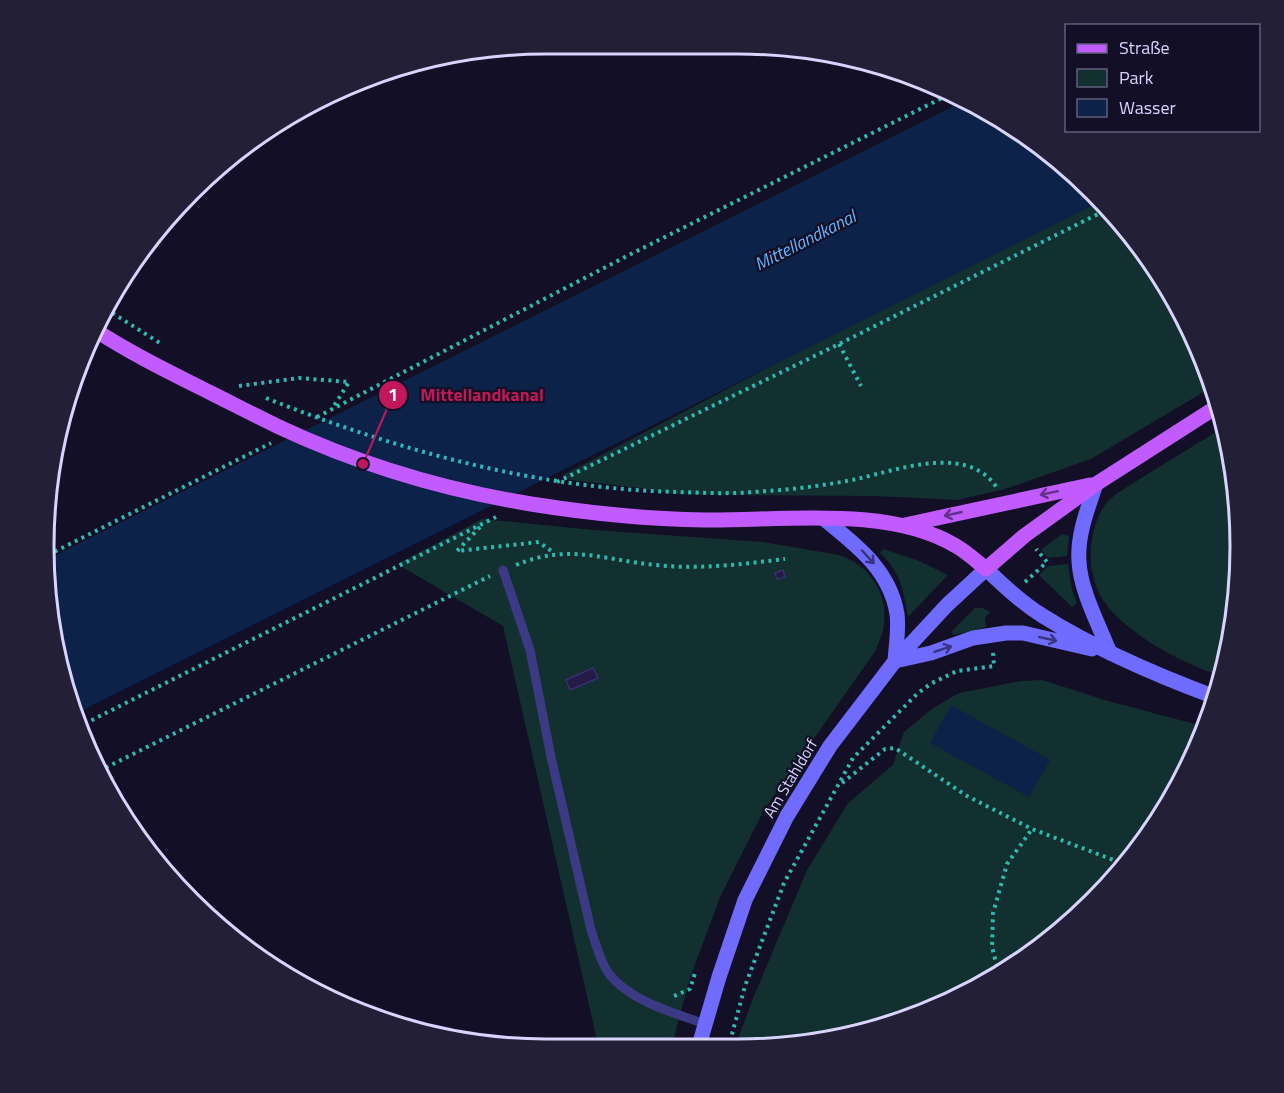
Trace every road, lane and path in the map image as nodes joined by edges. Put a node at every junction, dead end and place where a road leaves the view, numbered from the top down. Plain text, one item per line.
1 (941, 98) edge
2 (1100, 213) edge
3 (113, 313) edge
4 (102, 335) edge
5 (839, 345) junction
6 (164, 346) dead end
7 (229, 381) dead end
8 (239, 386) junction
9 (861, 386) dead end
10 (248, 390) dead end
11 (258, 394) dead end
12 (1211, 411) edge
13 (244, 457) dead end
14 (1096, 483) junction
15 (553, 485) dead end
16 (1002, 503) junction
17 (503, 513) dead end
18 (824, 519) junction
19 (484, 524) junction
20 (903, 525) junction
21 (1024, 536) junction
22 (54, 552) edge
23 (554, 553) junction
24 (785, 559) dead end
25 (1047, 562) dead end
26 (986, 569) junction
27 (503, 570) junction
28 (1110, 653) junction
29 (895, 661) junction
30 (994, 666) dead end
31 (1207, 694) edge
32 (87, 723) edge
33 (107, 767) edge
34 (839, 785) junction
35 (1032, 829) junction
36 (1116, 861) edge
37 (997, 965) edge
38 (696, 969) dead end
39 (652, 1005) junction
40 (705, 1024) junction
41 (701, 1039) edge
42 (731, 1039) edge

1 - 8 path
2 - 5 path
3 - 6 path
4 - 18 main road
5 - 9 path
5 - 15 path
7 - 8 path
8 - 10 path
11 - 16 path
12 - 14 main road
13 - 22 path
14 -> 16 main road
14 - 21 main road
14 - 28 main road
16 -> 20 main road
17 - 19 path
18 - 20 main road
18 -> 29 main road
19 - 23 path
19 - 32 path
20 - 26 main road
21 - 25 path
21 - 26 main road
23 - 24 path
23 - 27 path
26 - 28 main road
26 - 29 main road, Am Stahldorf
27 - 33 path
27 - 39 lane
29 -> 28 main road
28 - 31 main road
29 - 40 main road, Am Stahldorf
30 - 34 path
34 - 35 path
34 - 42 path
35 - 36 path
35 - 37 path
38 - 39 path
39 - 40 lane
40 - 41 main road, Am Stahldorf

